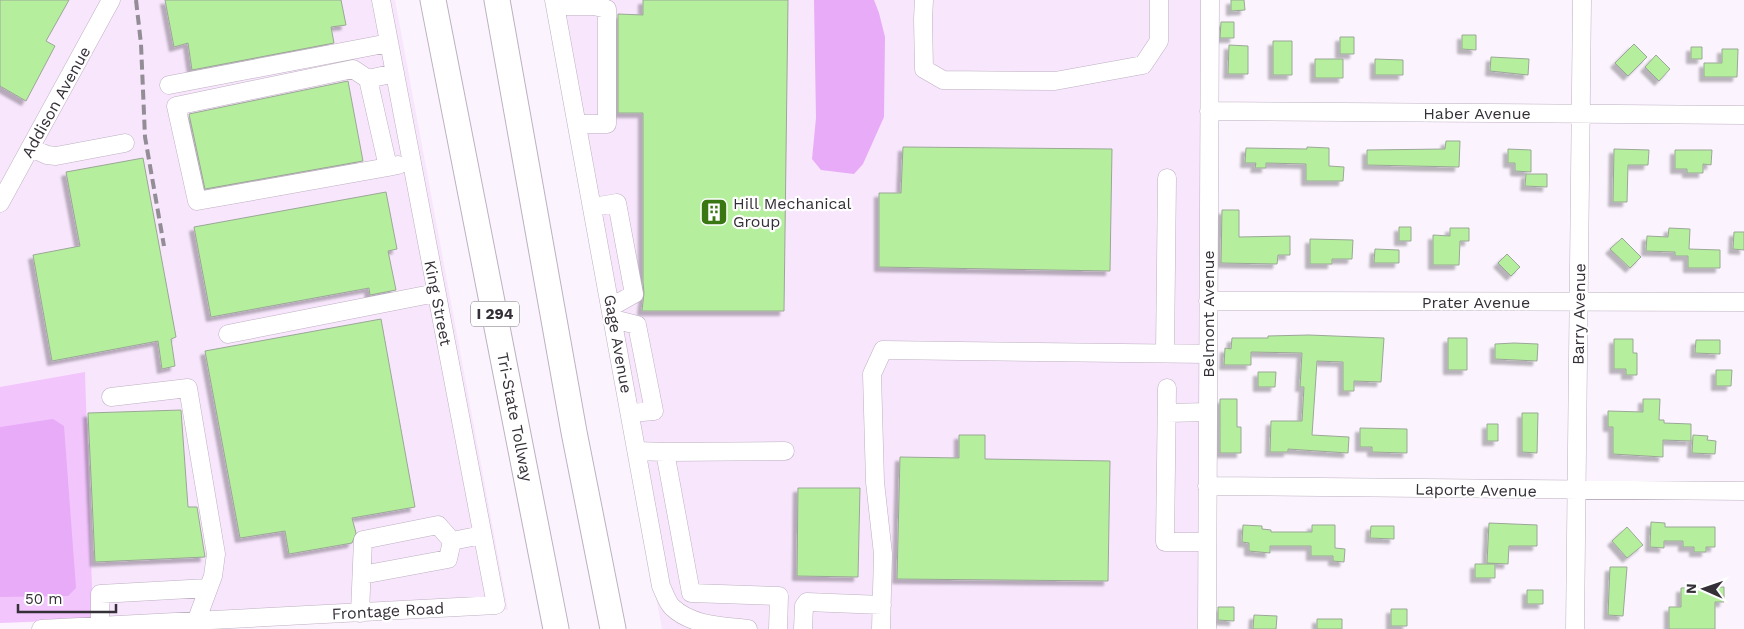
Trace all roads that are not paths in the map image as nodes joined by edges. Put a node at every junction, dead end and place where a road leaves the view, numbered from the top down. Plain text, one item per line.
1 (111, 0) edge
2 (381, 0) edge
3 (433, 0) edge
4 (497, 0) edge
5 (924, 0) edge
6 (1159, 0) edge
7 (1210, 0) edge
8 (1582, 0) edge
9 (555, 3) edge
10 (389, 43) junction
11 (395, 73) junction
12 (368, 79) junction
13 (169, 85) dead end
14 (1209, 111) junction
15 (1581, 114) junction
16 (1744, 115) edge
17 (577, 124) junction
18 (125, 143) dead end
19 (30, 148) junction
20 (412, 162) junction
21 (388, 167) junction
22 (1167, 178) dead end
23 (0, 203) edge
24 (593, 208) junction
25 (436, 293) junction
26 (1208, 301) junction
27 (1579, 302) junction
28 (1744, 302) edge
29 (612, 313) junction
30 (228, 334) dead end
31 (1165, 353) junction
32 (1208, 354) junction
33 (1167, 388) dead end
34 (111, 397) dead end
35 (1208, 412) junction
36 (630, 413) junction
37 (1167, 414) junction
38 (637, 451) junction
39 (785, 451) dead end
40 (665, 452) junction
41 (1207, 486) junction
42 (1577, 491) junction
43 (1744, 491) edge
44 (482, 535) junction
45 (452, 541) junction
46 (1207, 542) junction
47 (362, 575) junction
48 (208, 588) junction
49 (496, 605) joint
50 (882, 605) junction
51 (360, 613) junction
52 (196, 622) junction
53 (100, 627) junction
54 (41, 629) edge
55 (556, 629) edge
56 (613, 629) edge
57 (748, 629) edge
58 (778, 629) edge
59 (803, 629) edge
60 (881, 629) edge
61 (1207, 629) edge
62 (1575, 629) edge

1 - 19 street, Addison Avenue
2 - 10 street, King Street
3 - 55 highway, Tri-State Tollway / I 294
4 - 56 highway
5 - 6 street
7 - 14 street, Belmont Avenue
8 - 15 street, Barry Avenue
9 - 17 street, Gage Avenue
9 - 17 street
10 - 11 street, King Street
10 - 13 street
11 - 12 street
11 - 20 street, King Street
12 - 21 street
12 - 21 street
14 - 15 street, Haber Avenue
14 - 26 street, Belmont Avenue
15 - 16 street, Haber Avenue
15 - 27 street, Barry Avenue
17 - 24 street, Gage Avenue
18 - 19 street
19 - 23 street, Addison Avenue
20 - 21 street
20 - 25 street, King Street
22 - 31 street
24 - 29 street, Gage Avenue
24 - 29 street
25 - 30 street
25 - 44 street, King Street
26 - 27 street, Prater Avenue
26 - 32 street, Belmont Avenue
27 - 28 street, Prater Avenue
27 - 42 street, Barry Avenue
29 - 36 street, Gage Avenue
29 - 36 street
31 - 32 street
31 - 50 street
32 - 35 street, Belmont Avenue
33 - 37 street
34 - 48 street
35 - 37 street
35 - 41 street, Belmont Avenue
36 - 38 street, Gage Avenue
37 - 46 street
38 - 40 street
38 - 57 street, Gage Avenue
39 - 40 street
40 - 58 street
41 - 42 street, Laporte Avenue
41 - 46 street, Belmont Avenue
42 - 43 street, Laporte Avenue
42 - 62 street, Barry Avenue
44 - 45 street
44 - 49 street, King Street
45 - 47 street
45 - 47 street
46 - 61 street, Belmont Avenue
47 - 51 street
48 - 52 street
48 - 53 street
49 - 51 street, Frontage Road
50 - 59 street
50 - 60 street
51 - 52 street, Frontage Road
52 - 53 street, Frontage Road
53 - 54 street, Frontage Road

